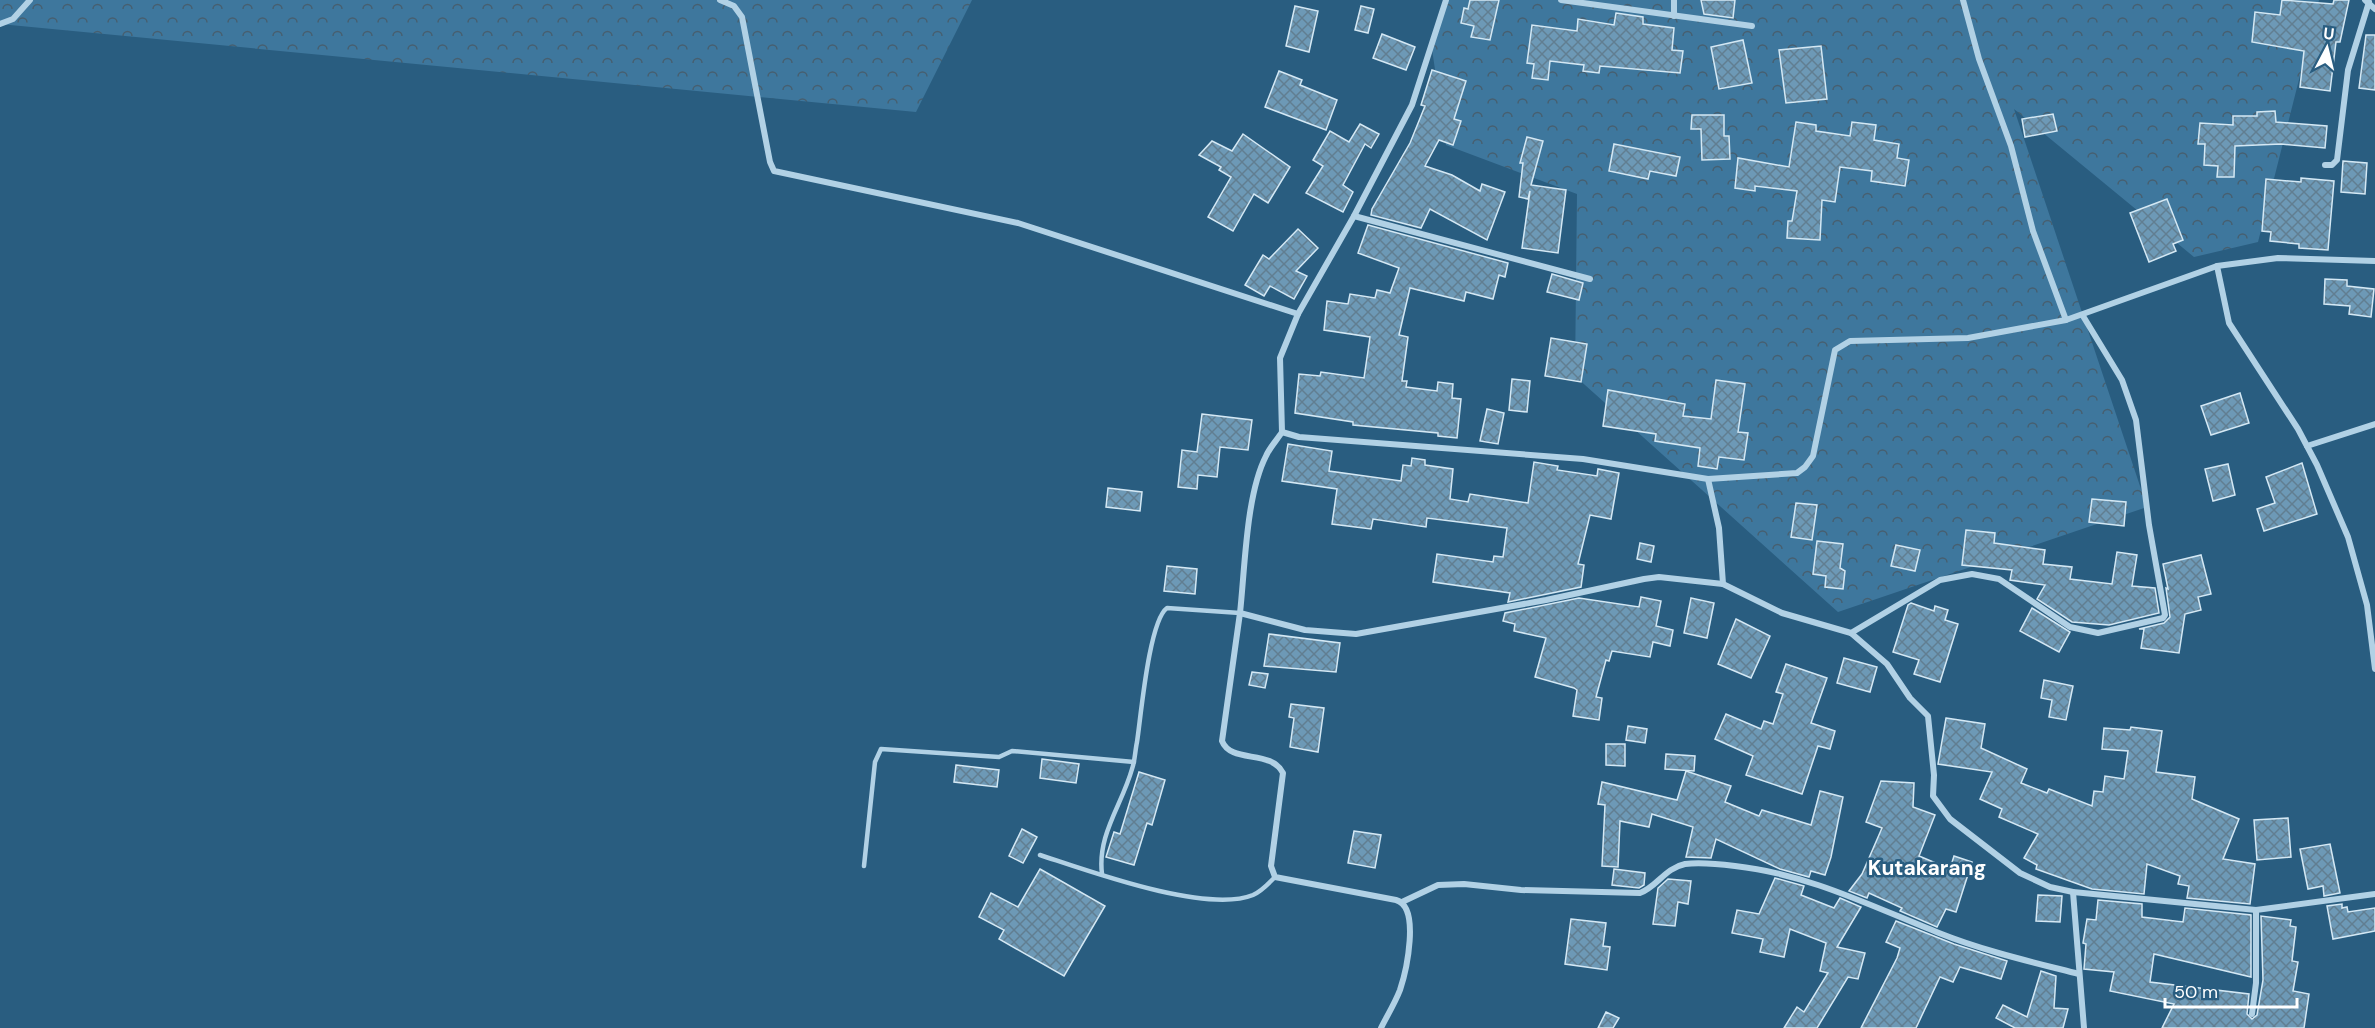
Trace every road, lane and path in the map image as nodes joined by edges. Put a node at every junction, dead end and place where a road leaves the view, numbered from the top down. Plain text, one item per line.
1 (30, 0) edge
2 (720, 0) edge
3 (1446, 0) edge
4 (1561, 0) edge
5 (1674, 0) edge
6 (1963, 0) edge
7 (2367, 1) edge
8 (2375, 9) edge
9 (1674, 16) junction
10 (0, 24) edge
11 (1752, 26) dead end
12 (2325, 165) dead end
13 (1354, 216) junction
14 (2375, 261) edge
15 (2217, 266) junction
16 (1590, 279) dead end
17 (1298, 314) junction
18 (2082, 316) junction
19 (2066, 320) junction
20 (2375, 424) edge
21 (1282, 432) junction
22 (2307, 446) junction
23 (1708, 479) junction
24 (1723, 584) junction
25 (1240, 613) junction
26 (1851, 633) junction
27 (2375, 669) edge
28 (1134, 762) junction
29 (1041, 855) dead end
30 (864, 866) dead end
31 (1102, 874) junction
32 (1275, 878) junction
33 (2073, 892) junction
34 (2375, 894) edge
35 (1402, 902) junction
36 (2256, 910) junction
37 (2079, 974) junction
38 (2252, 1014) dead end
39 (1381, 1028) edge
40 (2084, 1028) edge

1 - 10 street
2 - 17 street
3 - 13 street
4 - 9 street
5 - 9 street
6 - 19 street
7 - 8 street
7 - 12 street
9 - 11 street
13 - 16 street
13 - 17 street
14 - 15 street
15 - 18 street
15 - 22 street
17 - 21 street
18 - 19 street
18 - 26 street
19 - 23 street
20 - 22 street
21 - 23 street
21 - 25 street
22 - 27 street
23 - 24 street
24 - 25 street
24 - 26 street
25 - 28 lane
25 - 32 street
26 - 33 street
28 - 30 lane
28 - 31 lane
29 - 31 lane
31 - 32 lane
32 - 35 street
33 - 36 street
33 - 37 street
34 - 36 street
35 - 37 street
35 - 39 street
36 - 38 street
37 - 40 street

